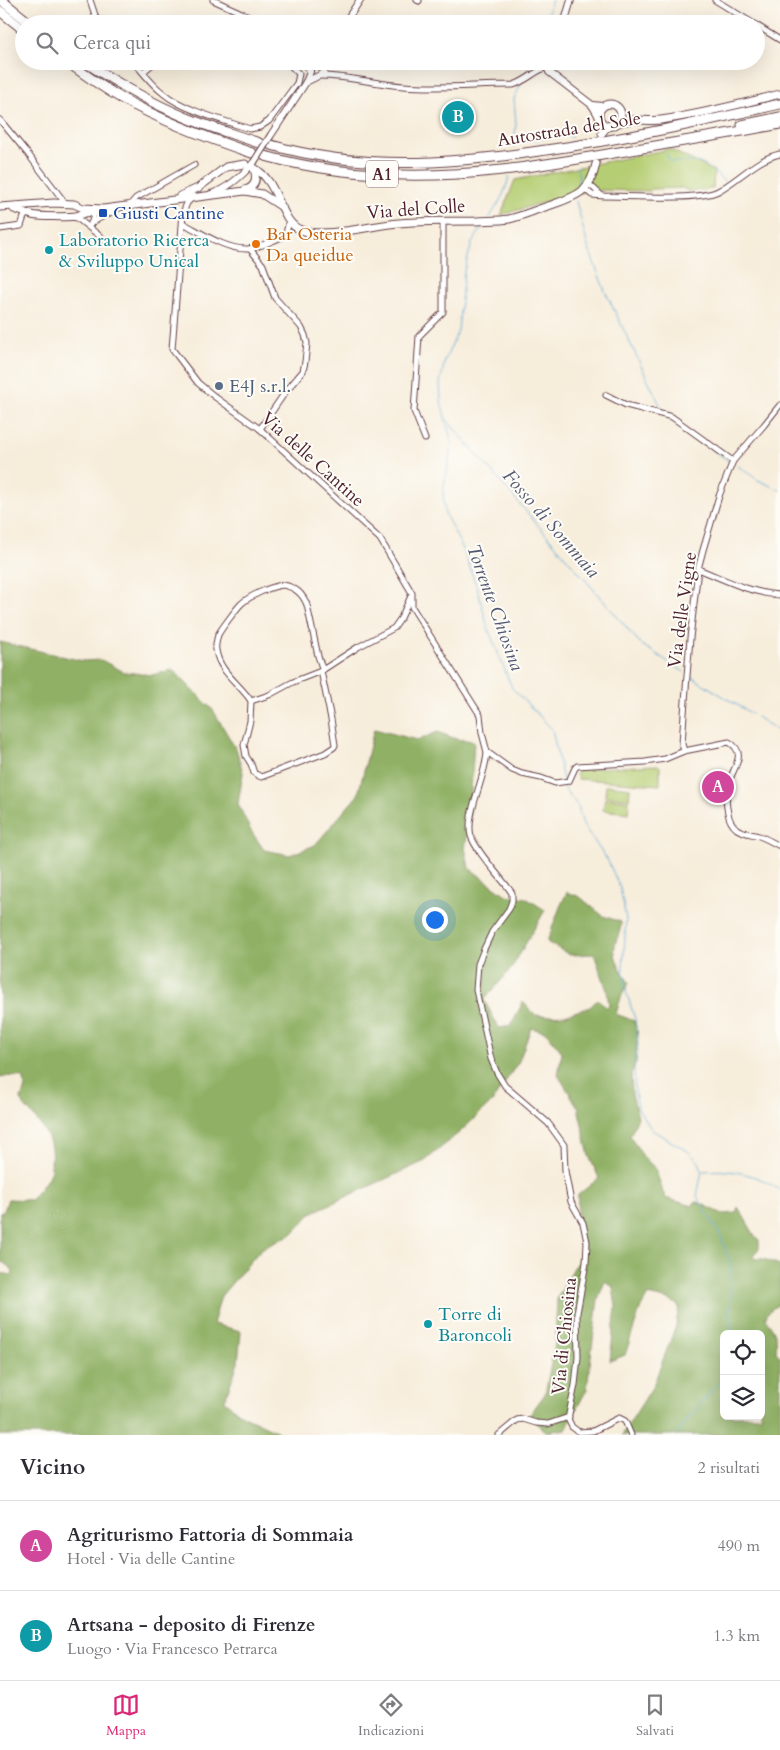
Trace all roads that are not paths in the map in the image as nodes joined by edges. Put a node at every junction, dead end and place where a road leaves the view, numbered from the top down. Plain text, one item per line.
1 (2, 0) edge
2 (90, 0) edge
3 (214, 0) edge
4 (360, 0) edge
5 (571, 0) edge
6 (715, 0) edge
7 (0, 11) edge
8 (19, 15) edge
9 (95, 15) edge
10 (246, 15) edge
11 (350, 15) edge
12 (567, 15) edge
13 (739, 15) edge
14 (15, 23) edge
15 (765, 31) edge
16 (780, 40) edge
17 (78, 70) edge
18 (97, 70) edge
19 (145, 70) edge
20 (295, 70) edge
21 (325, 70) edge
22 (538, 70) edge
23 (551, 70) edge
24 (309, 71) joint
25 (143, 72) joint
26 (318, 76) junction
27 (306, 82) junction
28 (780, 94) edge
29 (780, 104) edge
30 (592, 105) junction
31 (603, 106) junction
32 (621, 112) junction
33 (780, 116) edge
34 (0, 120) edge
35 (600, 120) junction
36 (630, 120) junction
37 (616, 124) junction
38 (780, 124) edge
39 (259, 142) dead end
40 (271, 146) dead end
41 (639, 148) junction
42 (780, 154) edge
43 (264, 156) dead end
44 (253, 161) junction
45 (245, 164) dead end
46 (596, 164) dead end
47 (194, 165) dead end
48 (587, 187) junction
49 (245, 191) junction
50 (58, 194) junction
51 (198, 197) junction
52 (172, 200) junction
53 (54, 203) junction
54 (32, 204) junction
55 (66, 204) junction
56 (3, 207) edge
57 (129, 207) junction
58 (282, 207) junction
59 (120, 208) junction
60 (80, 209) junction
61 (99, 210) junction
62 (183, 213) junction
63 (26, 216) junction
64 (67, 216) junction
65 (443, 221) junction
66 (289, 222) junction
67 (91, 223) junction
68 (183, 224) junction
69 (0, 229) edge
70 (90, 229) junction
71 (103, 240) dead end
72 (250, 249) junction
73 (606, 395) dead end
74 (780, 404) edge
75 (260, 429) junction
76 (425, 439) dead end
77 (733, 461) junction
78 (698, 569) junction
79 (412, 593) junction
80 (780, 595) edge
81 (321, 672) junction
82 (251, 701) junction
83 (684, 751) junction
84 (487, 752) junction
85 (780, 846) edge
86 (568, 1417) junction
87 (499, 1435) edge
88 (630, 1435) edge

1 - 8 highway
2 - 9 street
3 - 10 street
4 - 11 street
5 - 12 street
6 - 13 street
7 - 14 highway
15 - 16 street
17 - 44 highway
18 - 39 highway
19 - 25 street
20 - 25 street
21 - 26 street
22 - 26 street
23 - 30 street
24 - 26 street
24 - 27 street
26 - 27 street
27 - 44 street, bridge
28 - 36 main road
29 - 40 highway, Autostrada del Sole / A1
30 - 31 street
30 - 35 street
31 - 32 main road
31 - 35 main road
32 - 36 main road
32 - 37 main road
33 - 41 highway, Autostrada del Sole / A1
34 - 50 street
35 - 37 main road
36 - 37 main road
38 - 41 highway, Autostrada del Sole / A1
41 - 43 highway, Autostrada del Sole / A1
42 - 48 street
44 - 49 main road
44 - 51 street
44 - 58 main road
45 - 52 main road
46 - 48 main road
47 - 57 street
48 - 65 main road, Via del Colle
49 - 51 main road
49 - 58 main road
50 - 53 street
50 - 55 street
51 - 52 main road
51 - 62 street
52 - 57 main road
52 - 62 street
53 - 54 main road
53 - 55 main road
54 - 56 main road
54 - 63 main road
55 - 60 main road
56 - 63 main road
57 - 59 main road
58 - 66 main road
59 - 61 main road
59 - 67 street
60 - 61 main road
60 - 64 main road
60 - 70 street
61 - 67 street
62 - 68 street, Via delle Cantine
63 - 64 main road
63 - 69 street
64 - 70 street
65 - 66 main road, Via del Colle
65 - 76 street
66 - 72 street
67 - 70 street
68 - 72 street
68 - 75 street, Via delle Cantine
70 - 71 street
72 - 75 street
73 - 77 street
74 - 77 street, Via delle Vigne
75 - 79 street, Via delle Cantine
77 - 78 street, Via delle Vigne
78 - 80 street
78 - 83 street, Via delle Vigne
79 - 81 street
79 - 84 street, Via delle Cantine
81 - 82 street
81 - 82 street
81 - 82 street
83 - 84 street
83 - 85 street
84 - 86 street, Via di Chiosina
86 - 87 street
86 - 88 street, Via di Chiosina

